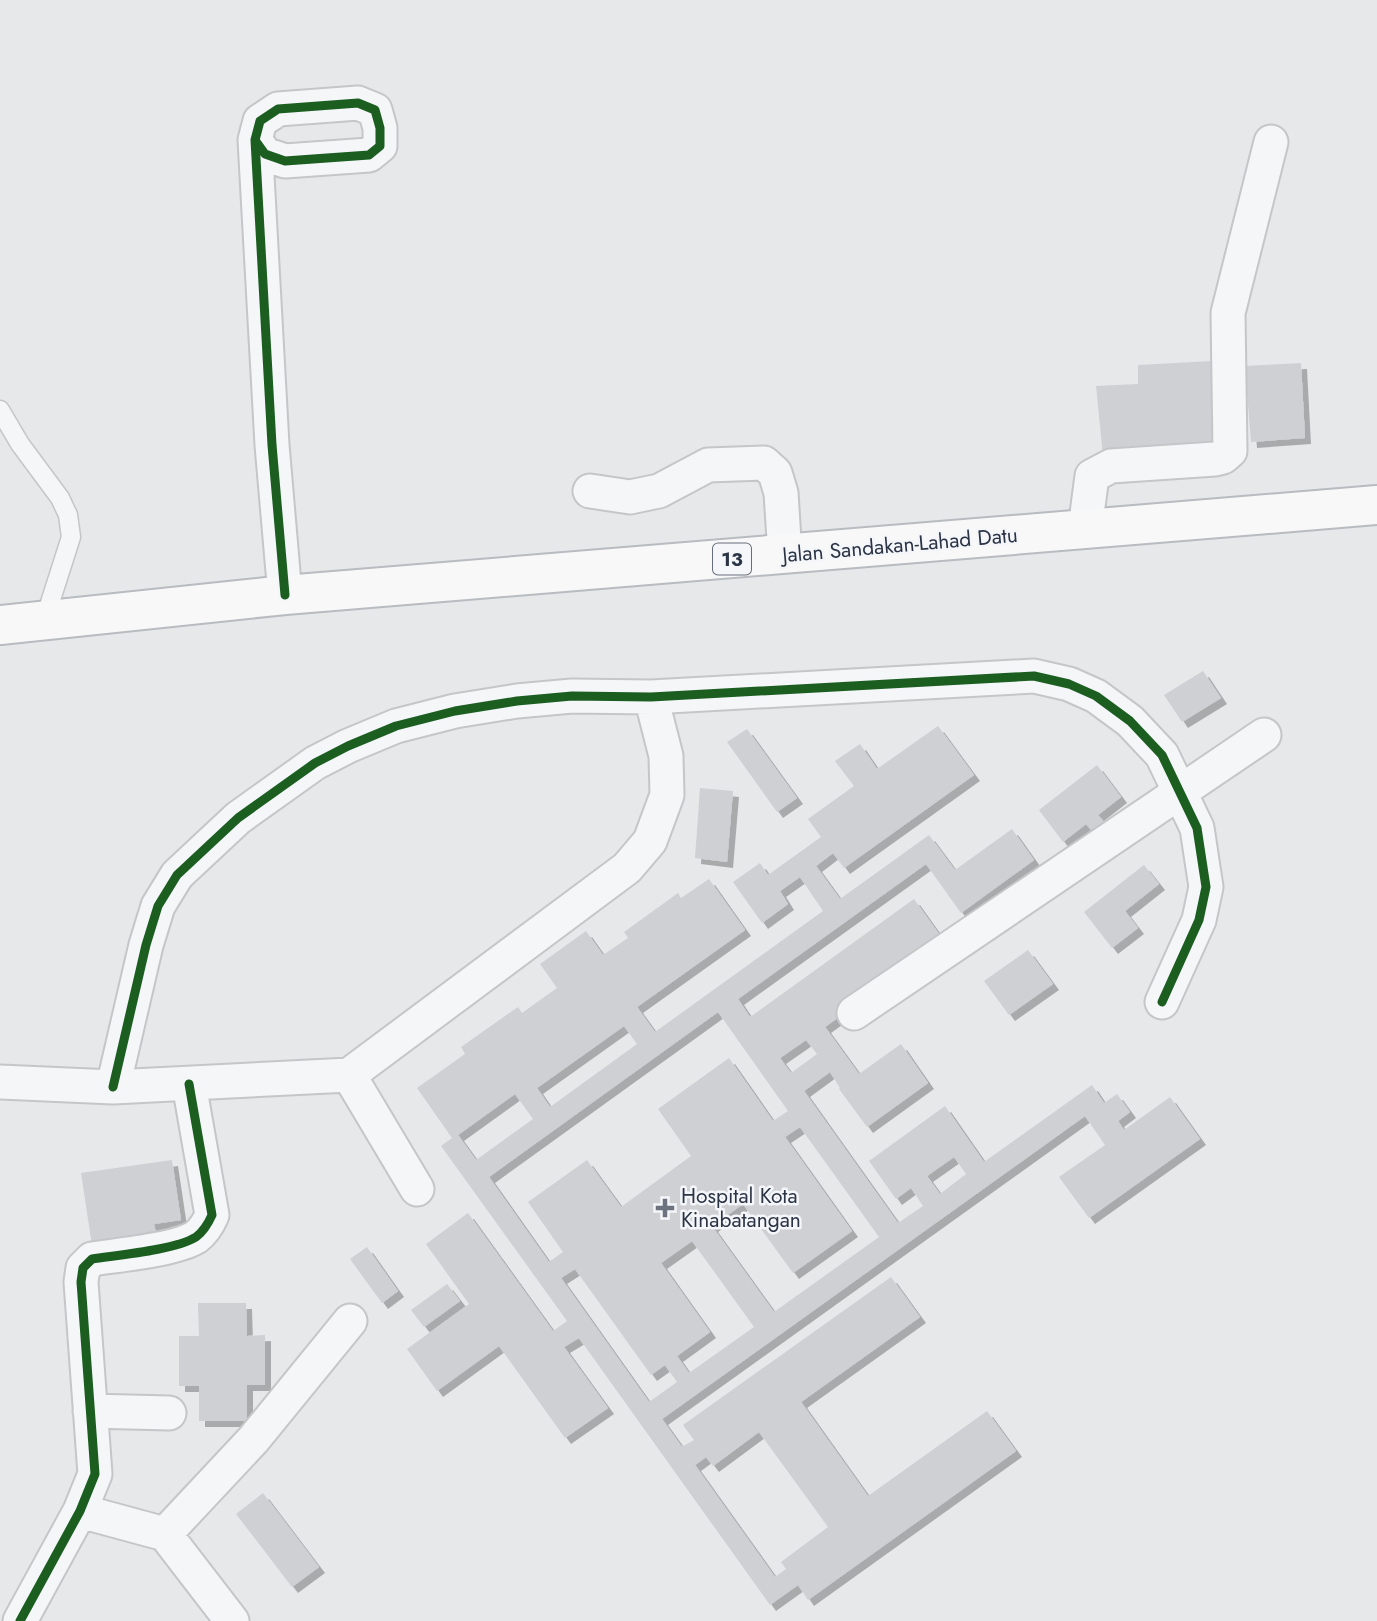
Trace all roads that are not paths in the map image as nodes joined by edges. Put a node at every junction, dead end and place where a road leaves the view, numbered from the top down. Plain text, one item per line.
1 (255, 139) dead end
2 (1271, 142) dead end
3 (0, 410) edge
4 (590, 491) dead end
5 (1377, 505) edge
6 (1085, 529) junction
7 (785, 555) junction
8 (285, 595) junction
9 (0, 604) edge
10 (48, 610) junction
11 (87, 614) junction
12 (0, 625) edge
13 (651, 696) junction
14 (1264, 735) dead end
15 (1181, 793) junction
16 (1162, 1002) dead end
17 (854, 1013) dead end
18 (349, 1075) junction
19 (0, 1082) edge
20 (189, 1084) junction
21 (113, 1087) junction
22 (417, 1189) dead end
23 (350, 1321) dead end
24 (90, 1411) junction
25 (169, 1413) dead end
26 (80, 1511) junction
27 (165, 1534) junction
28 (20, 1621) edge
29 (232, 1621) edge

1 - 8 street
2 - 6 street
3 - 10 lane
4 - 7 street
5 - 6 highway, Jalan Sandakan-Lahad Datu / 13
6 - 7 highway, Jalan Sandakan-Lahad Datu / 13
7 - 8 highway, Jalan Sandakan-Lahad Datu / 13
8 - 11 highway, Jalan Sandakan-Lahad Datu / 13
9 - 10 highway, 13
10 - 11 highway, 13
11 - 12 highway, 13
13 - 15 street
13 - 18 street
13 - 21 street
14 - 15 street
15 - 16 street
15 - 17 street
18 - 20 street
18 - 22 street
19 - 21 street
20 - 21 street
20 - 24 street
23 - 27 street
24 - 25 street
24 - 26 street
26 - 27 street
26 - 28 street
27 - 29 street

